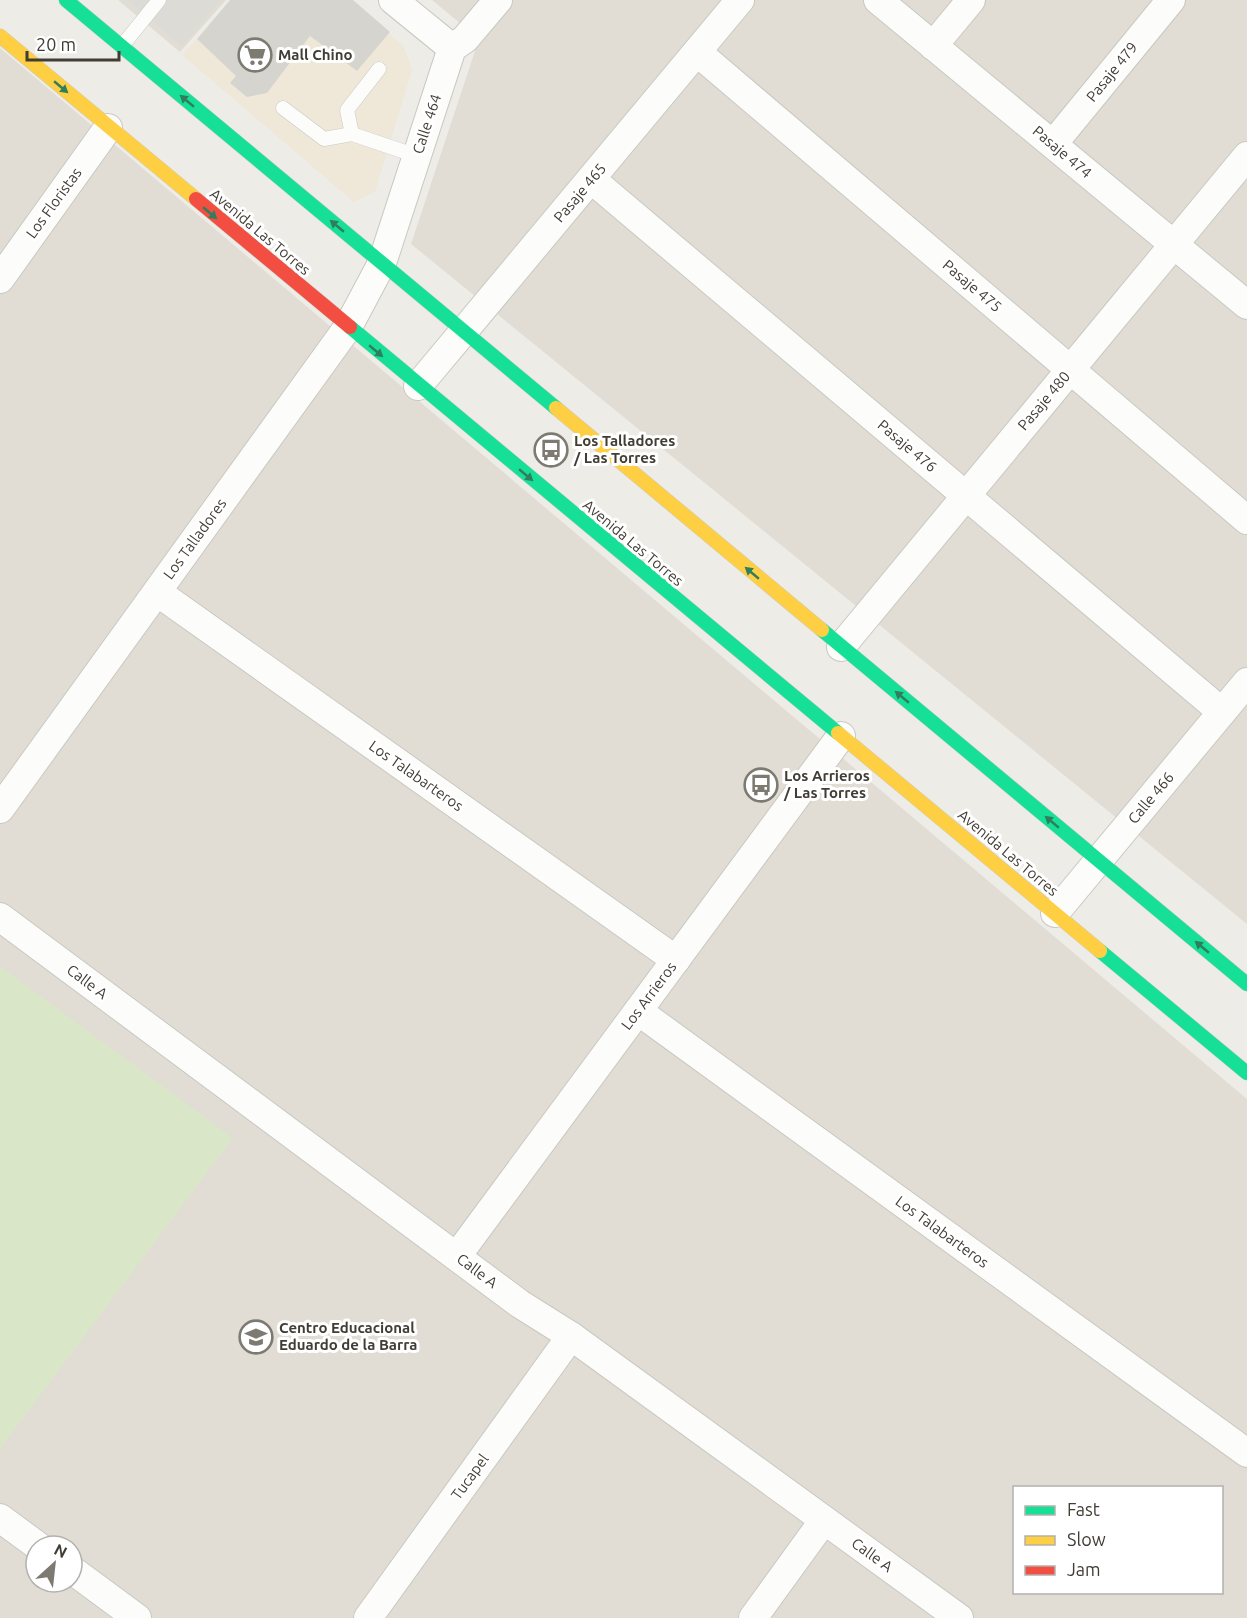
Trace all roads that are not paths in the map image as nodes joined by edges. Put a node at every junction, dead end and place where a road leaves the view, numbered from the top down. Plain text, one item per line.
1 (66, 0) edge
2 (159, 0) edge
3 (393, 0) edge
4 (498, 0) edge
5 (740, 0) edge
6 (878, 0) edge
7 (971, 0) edge
8 (1171, 0) edge
9 (0, 36) edge
10 (122, 46) junction
11 (933, 46) junction
12 (452, 48) junction
13 (697, 52) junction
14 (379, 69) dead end
15 (283, 108) dead end
16 (108, 128) junction
17 (352, 134) junction
18 (1053, 144) junction
19 (417, 156) junction
20 (1247, 156) edge
21 (591, 179) junction
22 (1174, 244) junction
23 (382, 263) junction
24 (0, 279) edge
25 (1247, 305) edge
26 (348, 327) junction
27 (464, 332) junction
28 (1070, 370) junction
29 (418, 386) junction
30 (966, 496) junction
31 (1247, 520) edge
32 (157, 592) junction
33 (841, 647) junction
34 (1247, 682) edge
35 (1222, 712) junction
36 (841, 736) junction
37 (0, 809) edge
38 (1098, 861) junction
39 (1055, 913) junction
40 (0, 917) edge
41 (676, 960) junction
42 (1247, 984) edge
43 (638, 1011) junction
44 (1247, 1073) edge
45 (457, 1256) junction
46 (571, 1336) junction
47 (1247, 1453) edge
48 (0, 1518) edge
49 (824, 1520) junction
50 (24, 1536) edge
51 (84, 1579) edge
52 (137, 1618) edge
53 (368, 1618) edge
54 (753, 1618) edge
55 (959, 1618) edge

1 - 10 main road
2 - 10 lane
3 - 12 street
4 - 12 street
5 - 13 street, Pasaje 465
6 - 11 street, Pasaje 474
7 - 11 street
8 - 18 street, Pasaje 479
9 -> 16 main road, Avenida Las Torres
23 -> 10 main road
11 - 18 street, Pasaje 474
12 - 19 street, Calle 464
13 - 21 street, Pasaje 465
13 - 28 street, Pasaje 475
14 - 17 lane
15 - 17 lane
16 - 24 street, Los Floristas
16 -> 26 main road, Avenida Las Torres
17 - 19 lane
18 - 22 street, Pasaje 474
19 - 23 street, Calle 464
20 - 22 street, Pasaje 480
21 - 27 street, Pasaje 465
21 - 30 street, Pasaje 476
22 - 25 street, Pasaje 474
22 - 28 street, Pasaje 480
23 - 26 street, Los Talladores
23 - 27 main road
26 -> 29 main road, Avenida Las Torres
26 - 32 street, Los Talladores
27 - 29 street, Pasaje 465
33 -> 27 main road
28 - 30 street, Pasaje 480
28 - 31 street, Pasaje 475
29 -> 36 main road, Avenida Las Torres
30 - 33 street, Pasaje 480
30 - 35 street, Pasaje 476
32 - 37 street, Los Talladores
32 - 41 street, Los Talabarteros
38 -> 33 main road
34 - 35 street, Calle 466
35 - 38 street, Calle 466
36 - 39 main road, Avenida Las Torres
36 - 41 street, Los Arrieros
38 - 39 street, Calle 466
42 -> 38 main road
39 - 44 main road, Avenida Las Torres
40 - 45 street, Calle A
41 - 43 street, Los Arrieros
43 - 45 street, Los Arrieros
43 - 47 street, Los Talabarteros
45 - 46 street, Calle A
46 - 49 street, Calle A
46 - 53 street, Tucapel
48 - 50 street
49 - 54 street
49 - 55 street, Calle A
51 - 52 street

